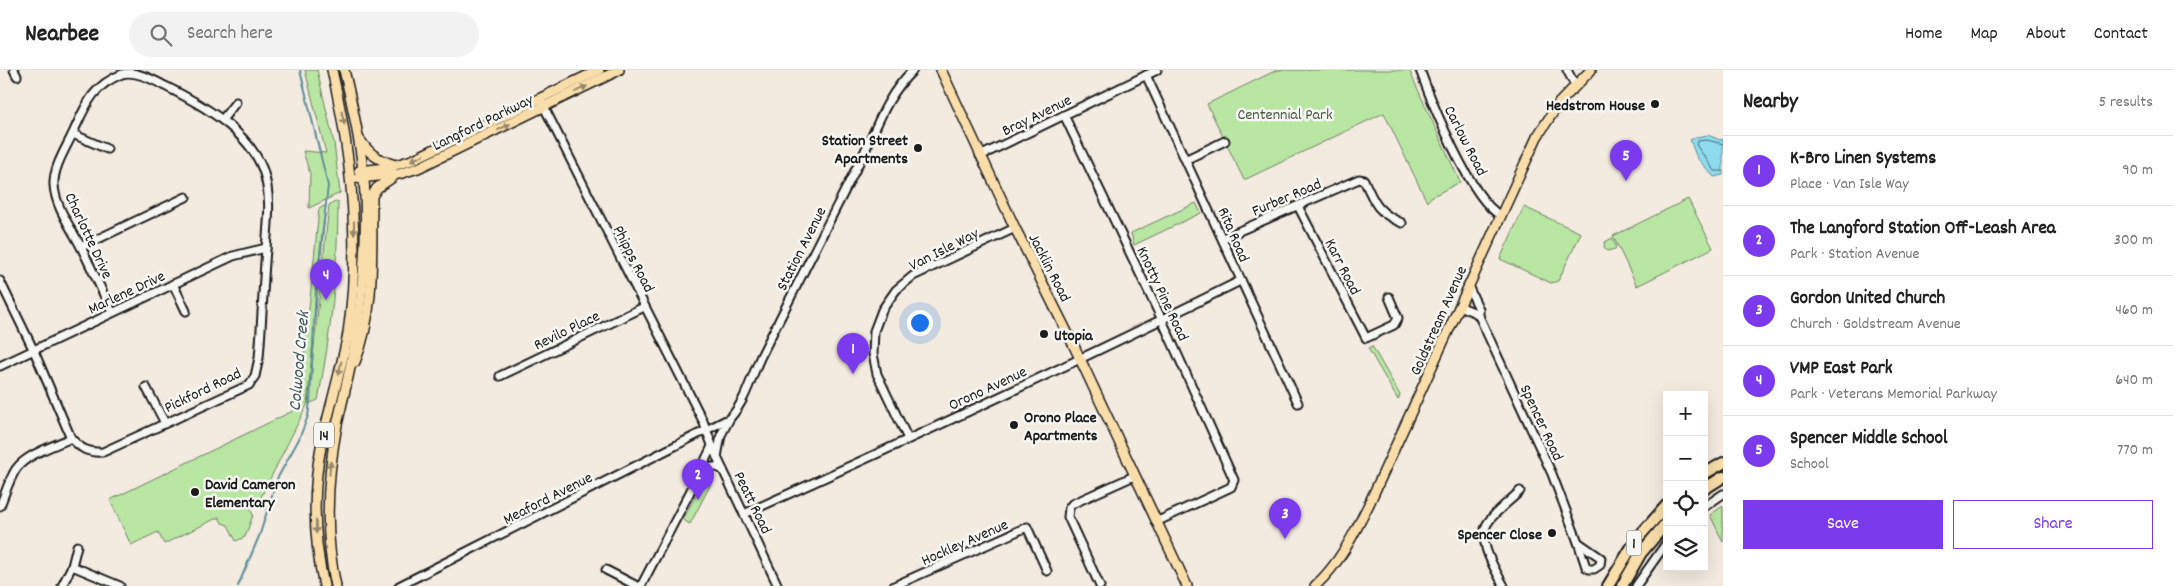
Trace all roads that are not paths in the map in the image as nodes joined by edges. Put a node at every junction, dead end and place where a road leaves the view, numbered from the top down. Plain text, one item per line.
1 (332, 70) edge
2 (344, 70) edge
3 (599, 70) edge
4 (619, 70) edge
5 (913, 70) edge
6 (941, 70) edge
7 (1157, 70) edge
8 (1420, 70) edge
9 (1567, 70) edge
10 (1592, 70) edge
11 (124, 72) edge
12 (1146, 75) junction
13 (153, 80) joint
14 (1575, 85) junction
15 (540, 98) junction
16 (236, 102) dead end
17 (544, 108) junction
18 (1064, 116) junction
19 (222, 120) junction
20 (73, 134) junction
21 (359, 138) junction
22 (1225, 140) dead end
23 (107, 149) dead end
24 (980, 156) junction
25 (1187, 159) junction
26 (398, 169) junction
27 (363, 174) junction
28 (352, 176) junction
29 (186, 197) dead end
30 (1298, 206) junction
31 (1500, 215) junction
32 (1402, 223) dead end
33 (1015, 228) junction
34 (1223, 238) junction
35 (81, 247) junction
36 (266, 248) junction
37 (0, 281) edge
38 (1240, 281) junction
39 (173, 284) junction
40 (1468, 286) junction
41 (1389, 297) dead end
42 (1459, 306) junction
43 (644, 307) junction
44 (186, 311) dead end
45 (112, 312) junction
46 (1479, 316) junction
47 (1162, 320) junction
48 (34, 351) junction
49 (1080, 358) junction
50 (0, 366) edge
51 (500, 376) dead end
52 (347, 380) junction
53 (146, 386) dead end
54 (1298, 403) dead end
55 (730, 418) junction
56 (165, 423) junction
57 (706, 431) junction
58 (71, 438) junction
59 (908, 439) junction
60 (712, 446) junction
61 (717, 458) junction
62 (1723, 462) edge
63 (723, 470) junction
64 (1708, 471) edge
65 (700, 473) junction
66 (1134, 476) junction
67 (1723, 477) edge
68 (1708, 486) edge
69 (1520, 491) dead end
70 (1723, 494) edge
71 (1708, 504) edge
72 (0, 506) edge
73 (1663, 510) edge
74 (744, 514) junction
75 (1156, 522) junction
76 (1664, 526) edge
77 (1578, 542) dead end
78 (77, 546) dead end
79 (1663, 548) edge
80 (72, 566) junction
81 (320, 566) junction
82 (606, 570) dead end
83 (1047, 571) dead end
84 (62, 586) edge
85 (120, 586) edge
86 (319, 586) edge
87 (324, 586) edge
88 (336, 586) edge
89 (399, 586) edge
90 (637, 586) edge
91 (641, 586) edge
92 (778, 586) edge
93 (894, 586) edge
94 (1100, 586) edge
95 (1186, 586) edge
96 (1315, 586) edge
97 (1504, 586) edge
98 (1608, 586) edge
99 (1622, 586) edge
100 (1636, 586) edge

1 -> 28 main road, 14
2 - 21 main road, 14
3 - 15 main road, Langford Parkway
17 -> 4 main road, Langford Parkway
5 - 55 street, Station Avenue
6 - 24 main road, Jacklin Road
7 - 12 street, Bray Avenue
8 - 31 street, Carlow Road
9 - 14 street
10 - 14 main road, Goldstream Avenue
11 - 13 street, Charlotte Drive
11 - 20 street, Charlotte Drive
12 - 18 street, Bray Avenue
12 - 25 street, Rita Road
13 - 19 street, Pickford Road
14 - 31 main road, Goldstream Avenue
15 - 17 street, Phipps Road
15 -> 26 main road, Langford Parkway
16 - 19 street
26 -> 17 main road, Langford Parkway
17 - 43 street, Phipps Road
18 - 24 street, Bray Avenue
18 - 47 street, Knotty Pine Road
19 - 36 street, Pickford Road
20 - 23 street
20 - 35 street, Charlotte Drive
21 - 26 main road
21 - 27 main road, 14
22 - 25 street
24 - 33 main road, Jacklin Road
25 - 34 street, Rita Road
26 - 27 main road, Langford Parkway
26 - 52 main road
27 - 28 main road, Langford Parkway
27 - 52 main road, 14
28 -> 81 main road, 14
29 - 35 street
30 - 32 street, Furber Road
30 - 34 street, Furber Road
30 - 41 street, Karr Road
31 - 40 main road, Goldstream Avenue
33 - 49 main road, Jacklin Road
33 - 59 street, Van Isle Way
34 - 38 street, Rita Road
35 - 45 street, Charlotte Drive
36 - 39 street, Marlene Drive
36 - 56 street, Pickford Road
37 - 48 street, Pickford Road
38 - 47 street, Orono Avenue
38 - 54 street, Rita Road
39 - 44 street
39 - 45 street, Marlene Drive
40 - 42 main road, Goldstream Avenue
40 - 46 street, Spencer Road
42 - 46 street
42 - 96 main road, Goldstream Avenue
43 - 51 street, Revilo Place
43 - 57 street, Phipps Road
45 - 48 street, Marlene Drive
46 - 77 street, Spencer Road
47 - 49 street, Orono Avenue
47 - 75 street, Knotty Pine Road
48 - 50 street, Marlene Drive
48 - 58 street, Pickford Road
49 - 59 street, Orono Avenue
49 - 66 main road, Jacklin Road
88 -> 52 main road, 14
53 - 56 street
55 - 57 street, Station Avenue
55 - 61 street
56 - 58 street, Pickford Road
57 - 60 street, Peatt Road
57 - 89 street, Meaford Avenue
58 - 72 street
59 - 74 street, Orono Avenue
60 - 61 street, Peatt Road
60 - 65 street
61 - 63 street, Peatt Road
62 - 64 highway
63 - 65 street
63 - 74 street, Peatt Road
65 - 91 street
66 - 75 main road, Jacklin Road
66 - 94 street
67 - 68 highway
69 - 97 street
70 - 71 street
73 - 98 highway, 1
74 - 92 street, Peatt Road
75 - 95 main road, Jacklin Road
76 - 99 highway, 1
78 - 80 street
79 - 100 street
80 - 84 street
80 - 85 street
81 - 86 main road
81 - 87 main road, 14
82 - 90 street
83 - 93 street, Hockley Avenue

